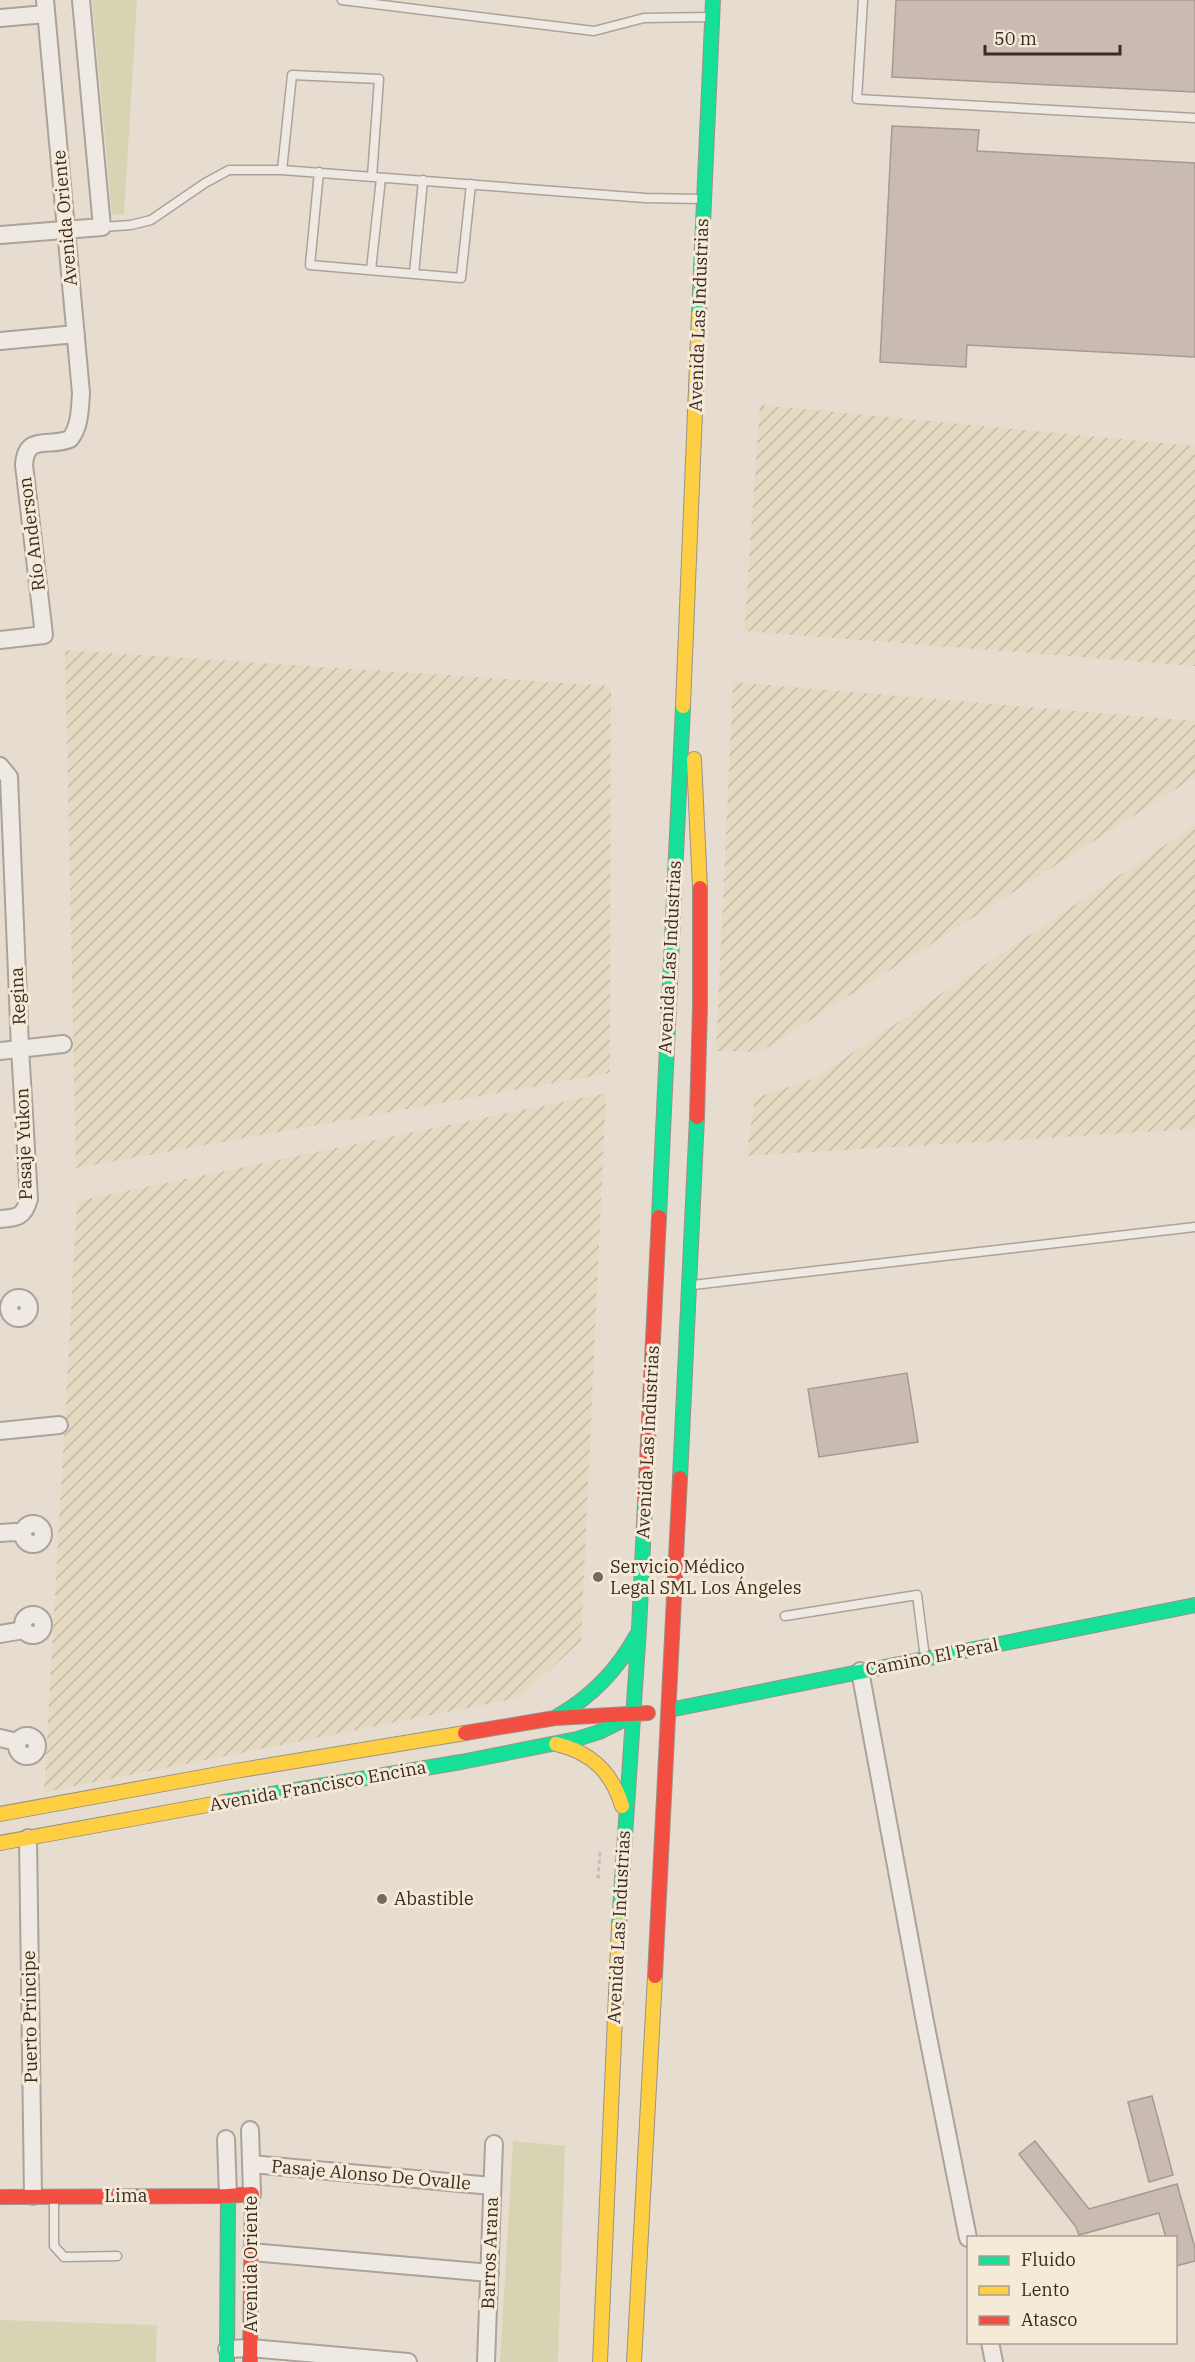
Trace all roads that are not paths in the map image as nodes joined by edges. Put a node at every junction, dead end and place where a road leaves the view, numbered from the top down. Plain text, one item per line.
1 (81, 0) edge
2 (342, 0) edge
3 (713, 0) edge
4 (863, 0) edge
5 (46, 7) edge
6 (712, 17) junction
7 (0, 18) edge
8 (1195, 118) edge
9 (282, 170) junction
10 (320, 172) junction
11 (376, 177) junction
12 (423, 180) junction
13 (471, 184) junction
14 (704, 200) junction
15 (102, 227) junction
16 (67, 231) junction
17 (0, 236) edge
18 (371, 270) junction
19 (414, 274) junction
20 (76, 334) junction
21 (0, 341) edge
22 (74, 435) joint
23 (687, 630) junction
24 (0, 640) edge
25 (0, 766) edge
26 (8, 944) edge
27 (63, 1044) dead end
28 (20, 1048) junction
29 (0, 1051) edge
30 (0, 1219) edge
31 (1195, 1227) edge
32 (689, 1286) junction
33 (59, 1425) dead end
34 (0, 1431) edge
35 (0, 1533) edge
36 (22, 1534) dead end
37 (1195, 1605) edge
38 (785, 1616) dead end
39 (639, 1629) junction
40 (24, 1630) dead end
41 (0, 1634) edge
42 (925, 1658) junction
43 (860, 1671) junction
44 (669, 1710) junction
45 (632, 1716) junction
46 (555, 1718) junction
47 (458, 1734) junction
48 (0, 1738) edge
49 (17, 1742) dead end
50 (552, 1743) junction
51 (461, 1762) junction
52 (237, 1785) junction
53 (0, 1814) edge
54 (625, 1817) junction
55 (28, 1838) junction
56 (0, 1843) edge
57 (250, 2130) dead end
58 (226, 2139) dead end
59 (494, 2144) dead end
60 (251, 2164) junction
61 (492, 2186) junction
62 (252, 2194) junction
63 (33, 2196) junction
64 (54, 2196) junction
65 (228, 2196) junction
66 (0, 2197) edge
67 (969, 2236) edge
68 (251, 2252) junction
69 (117, 2256) dead end
70 (490, 2273) junction
71 (990, 2344) edge
72 (227, 2355) edge
73 (250, 2355) edge
74 (408, 2362) edge
75 (486, 2362) edge
76 (600, 2362) edge
77 (634, 2362) edge
78 (994, 2362) edge

1 - 15 street, Avenida Oriente
2 - 6 lane
3 - 6 main road, Avenida Las Industrias
4 - 8 lane
5 - 7 street
5 - 16 street, Avenida Oriente
6 - 14 main road, Avenida Las Industrias
9 - 10 lane
9 - 11 lane
9 - 15 lane
10 - 11 lane
10 - 18 lane
11 - 12 lane
11 - 18 lane
12 - 13 lane
12 - 19 lane
13 - 14 lane
13 - 19 lane
14 - 23 main road, Avenida Las Industrias
15 - 16 street
16 - 17 street
16 - 20 street, Avenida Oriente
18 - 19 lane
20 - 21 street
20 - 22 street, Avenida Oriente
22 - 24 street, Río Anderson
23 - 32 main road, Avenida Las Industrias
23 - 39 main road, Avenida Las Industrias
25 - 26 street, Regina
26 - 28 street, Regina
27 - 28 street
28 - 29 street
28 - 30 street, Pasaje Yukon
31 - 32 lane
32 - 44 main road, Avenida Las Industrias
33 - 34 street
35 - 36 street
37 - 42 main road, Camino El Peral
38 - 42 lane
39 - 45 main road, Avenida Las Industrias
39 - 46 main road
40 - 41 street
42 - 43 main road, Camino El Peral
43 - 44 main road, Camino El Peral
43 - 67 street
44 - 45 main road, Avenida Francisco Encina
44 - 77 main road, Avenida Las Industrias
45 - 46 main road, Avenida Francisco Encina
45 - 50 main road, Avenida Francisco Encina
45 - 54 main road, Avenida Las Industrias
46 - 47 main road, Avenida Francisco Encina
47 - 51 main road
47 - 52 main road, Avenida Francisco Encina
48 - 49 street
50 - 51 main road, Avenida Francisco Encina
50 - 54 main road
51 - 52 main road, Avenida Francisco Encina
52 - 53 main road, Avenida Francisco Encina
52 - 55 main road, Avenida Francisco Encina
54 - 76 main road, Avenida Las Industrias
55 - 56 main road, Avenida Francisco Encina
55 - 63 street, Puerto Príncipe
57 - 60 street, Avenida Oriente
58 - 65 street, Avenida Oriente
59 - 61 street, Barros Arana
60 - 61 street, Pasaje Alonso De Ovalle
60 - 62 street, Avenida Oriente
61 - 70 street, Barros Arana
62 - 65 main road, Lima
62 - 68 main road, Avenida Oriente
63 - 64 main road, Lima
63 - 66 main road, Lima
64 - 65 main road, Lima
64 - 69 lane
65 - 72 main road, Avenida Oriente
68 - 70 street
68 - 73 main road, Avenida Oriente
70 - 75 street, Barros Arana
71 - 78 street
72 - 73 street
73 - 74 street

